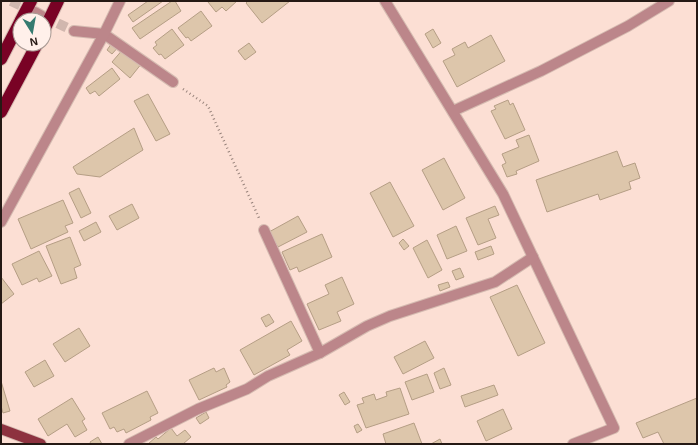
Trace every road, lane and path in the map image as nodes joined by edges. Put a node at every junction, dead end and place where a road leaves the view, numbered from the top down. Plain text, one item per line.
1 (58, 1) edge
2 (120, 1) edge
3 (385, 1) edge
4 (669, 1) edge
5 (52, 13) edge
6 (74, 31) tunnel mouth
7 (104, 34) junction
8 (12, 38) edge
9 (33, 52) edge
10 (1, 59) edge
11 (26, 66) junction
12 (173, 82) joint
13 (453, 111) junction
14 (1, 112) edge
15 (1, 117) edge
16 (1, 222) edge
17 (264, 230) joint
18 (533, 257) junction
19 (320, 353) junction
20 (1, 429) edge
21 (41, 444) edge
22 (129, 444) edge
23 (573, 444) edge

1 - 5 highway
2 - 7 street
3 - 13 street
4 - 13 street
6 - 7 street
7 - 12 street
7 - 16 street
8 - 10 highway
9 - 11 highway
11 - 14 highway
11 - 15 highway
12 - 17 path
13 - 18 street
17 - 19 street
18 - 19 street
18 - 23 street
19 - 22 street
20 - 21 main road

